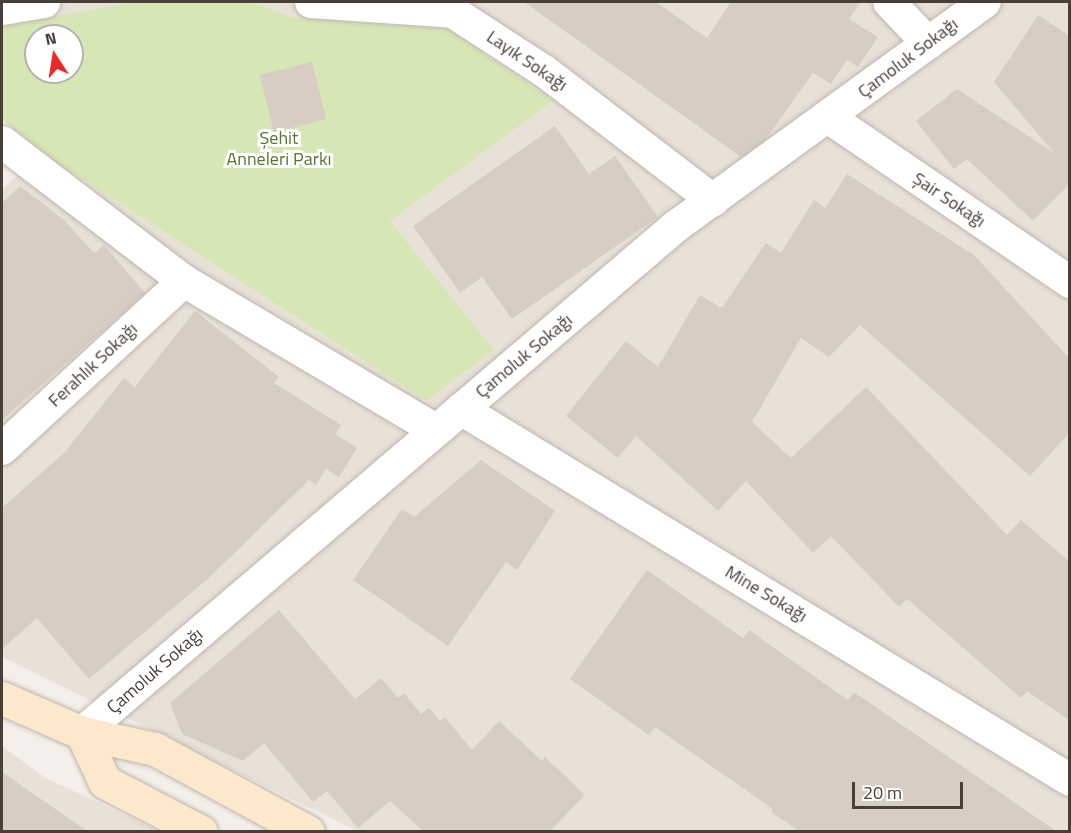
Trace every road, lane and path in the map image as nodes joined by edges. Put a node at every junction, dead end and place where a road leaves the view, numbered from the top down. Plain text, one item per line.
1 (44, 2) edge
2 (311, 2) edge
3 (889, 2) edge
4 (985, 2) edge
5 (2, 9) edge
6 (928, 43) junction
7 (828, 117) junction
8 (2, 142) edge
9 (713, 200) junction
10 (184, 280) junction
11 (1070, 282) edge
12 (461, 409) junction
13 (436, 430) junction
14 (2, 449) edge
15 (2, 698) edge
16 (82, 733) junction
17 (1070, 780) edge
18 (201, 831) edge
19 (308, 831) edge

1 - 5 street
2 - 9 street, Layık Sokağı
3 - 6 street
4 - 6 street, Çamoluk Sokağı
6 - 7 street, Çamoluk Sokağı
7 - 9 street, Çamoluk Sokağı
7 - 11 street, Şair Sokağı
8 - 10 street
9 - 12 street, Çamoluk Sokağı
10 - 13 street
10 - 14 street, Ferahlık Sokağı
12 - 13 street, Çamoluk Sokağı
12 - 17 street, Mine Sokağı
13 - 16 street, Çamoluk Sokağı
15 - 16 street
16 - 18 street
16 - 19 street

